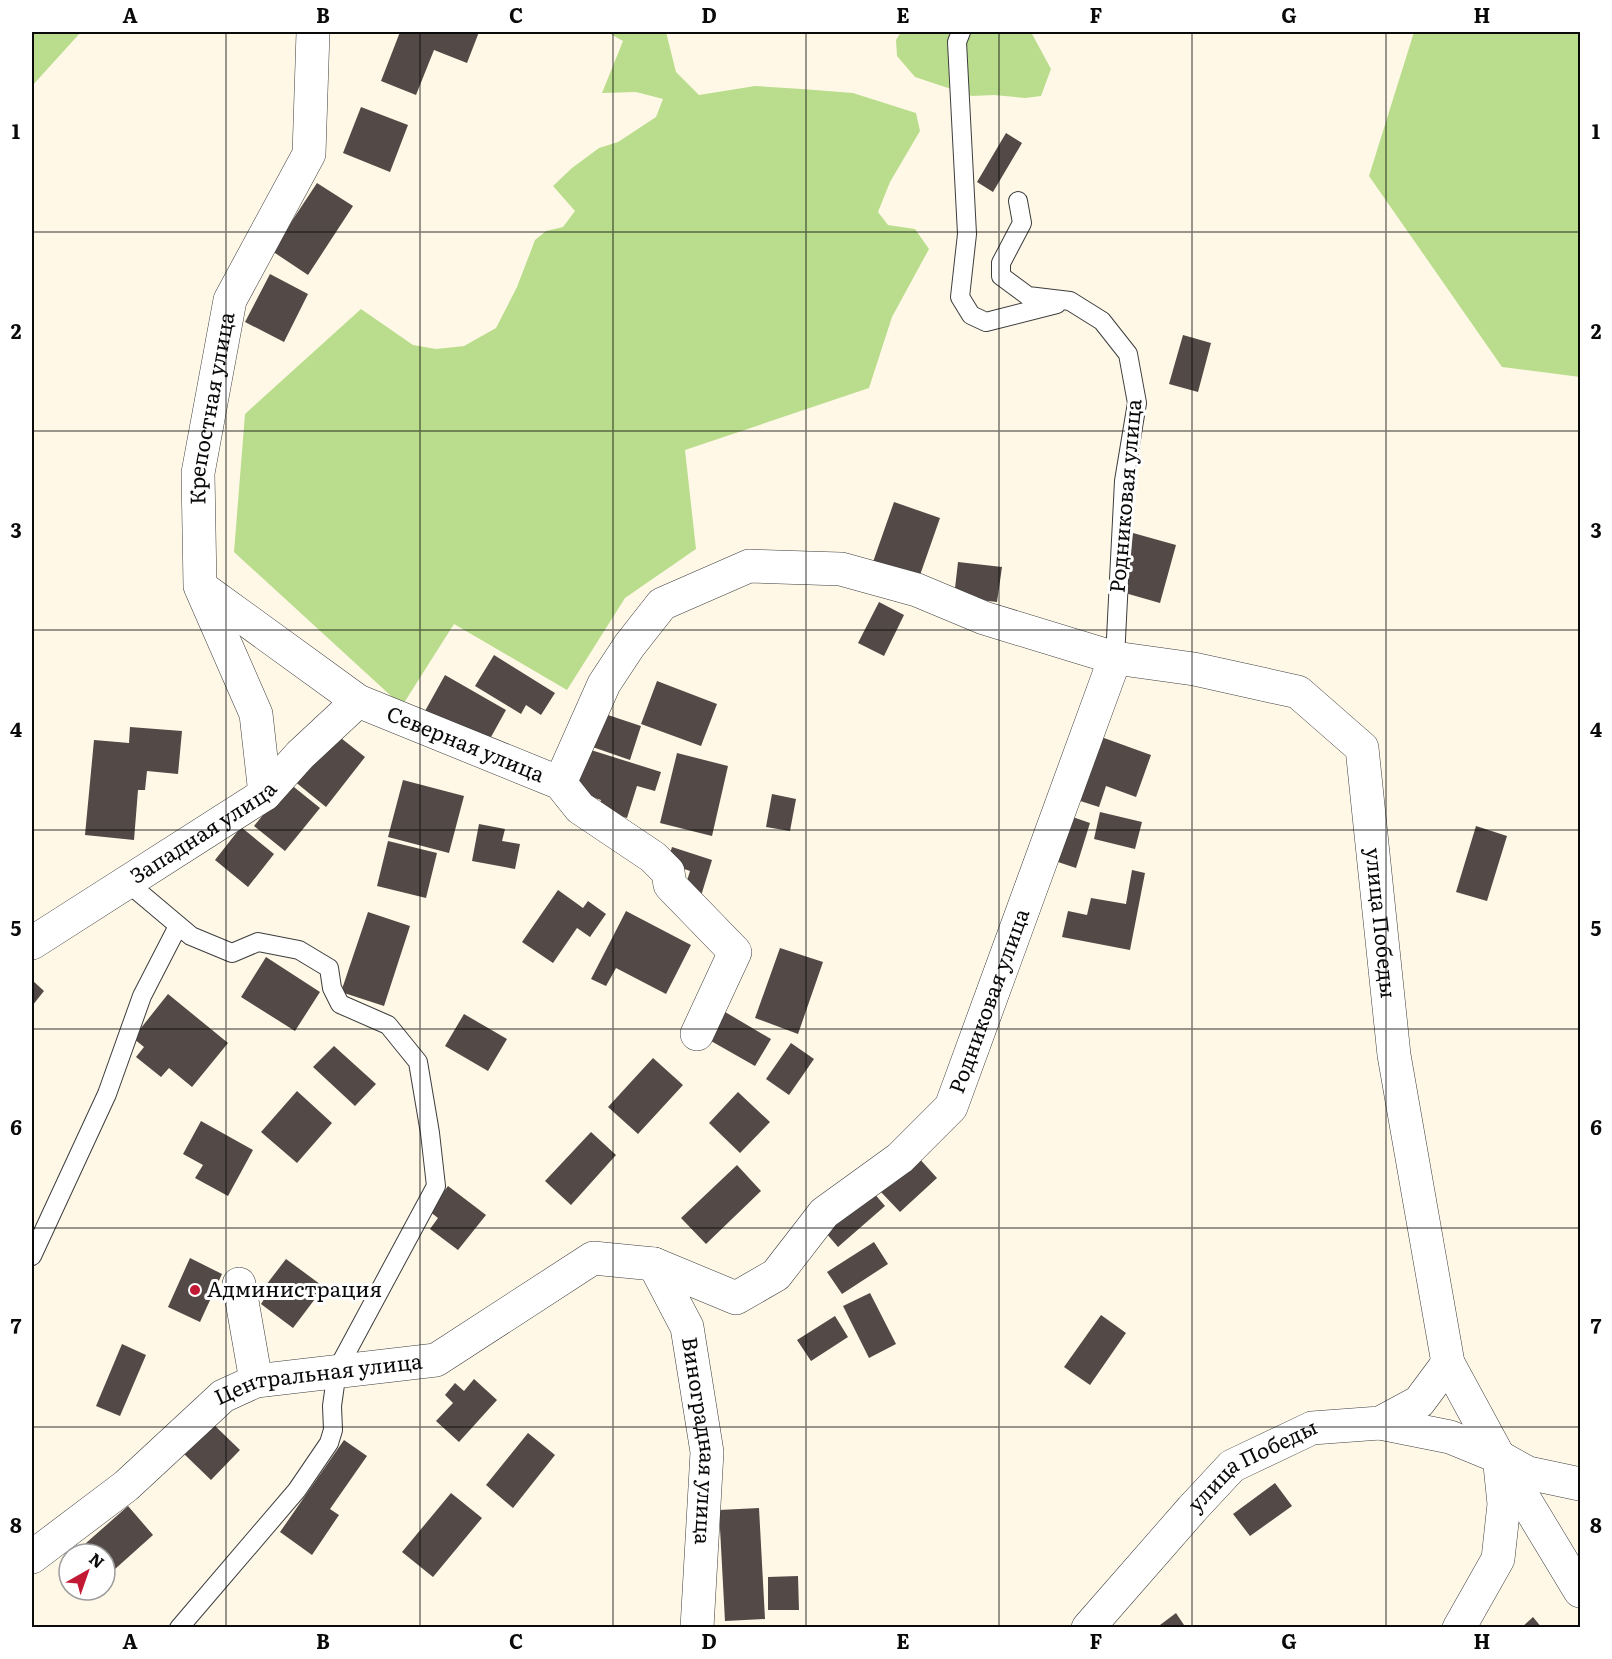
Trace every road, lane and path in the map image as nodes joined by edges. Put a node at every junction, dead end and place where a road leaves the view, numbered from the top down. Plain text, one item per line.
1 (313, 32) edge
2 (961, 32) edge
3 (1018, 201) dead end
4 (1070, 301) junction
5 (200, 586) junction
6 (1115, 658) junction
7 (358, 701) junction
8 (560, 783) junction
9 (265, 794) junction
10 (128, 883) junction
11 (178, 926) junction
12 (32, 943) edge
13 (697, 1034) dead end
14 (32, 1256) edge
15 (654, 1264) junction
16 (239, 1284) dead end
17 (736, 1298) joint
18 (1448, 1363) junction
19 (337, 1370) junction
20 (256, 1381) junction
21 (1380, 1423) junction
22 (1499, 1457) junction
23 (1581, 1484) edge
24 (32, 1557) edge
25 (1581, 1591) edge
26 (178, 1628) edge
27 (697, 1628) edge
28 (1088, 1628) edge
29 (1459, 1628) edge

1 - 5 street, Крепостная улица
2 - 4 lane
3 - 4 lane, Родниковая улица
4 - 6 lane, Родниковая улица
5 - 7 street, Северная улица
5 - 9 street, Крепостная улица
6 - 8 street
6 - 17 street, Родниковая улица
6 - 18 street, улица Победы
7 - 8 street, Северная улица
7 - 9 street, Западная улица
8 - 13 street, Северная улица
9 - 10 street, Западная улица
10 - 11 lane
10 - 12 street, Западная улица
11 - 14 lane
11 - 19 lane
15 - 17 street, Центральная улица
15 - 19 street, Центральная улица
15 - 27 street, Виноградная улица
16 - 20 street
18 - 21 street, улица Победы
18 - 22 street, улица Победы
19 - 20 street, Центральная улица
19 - 26 lane
20 - 24 street, Центральная улица
21 - 22 street
21 - 28 street, улица Победы
22 - 23 street
22 - 25 street, улица Победы
22 - 29 street

